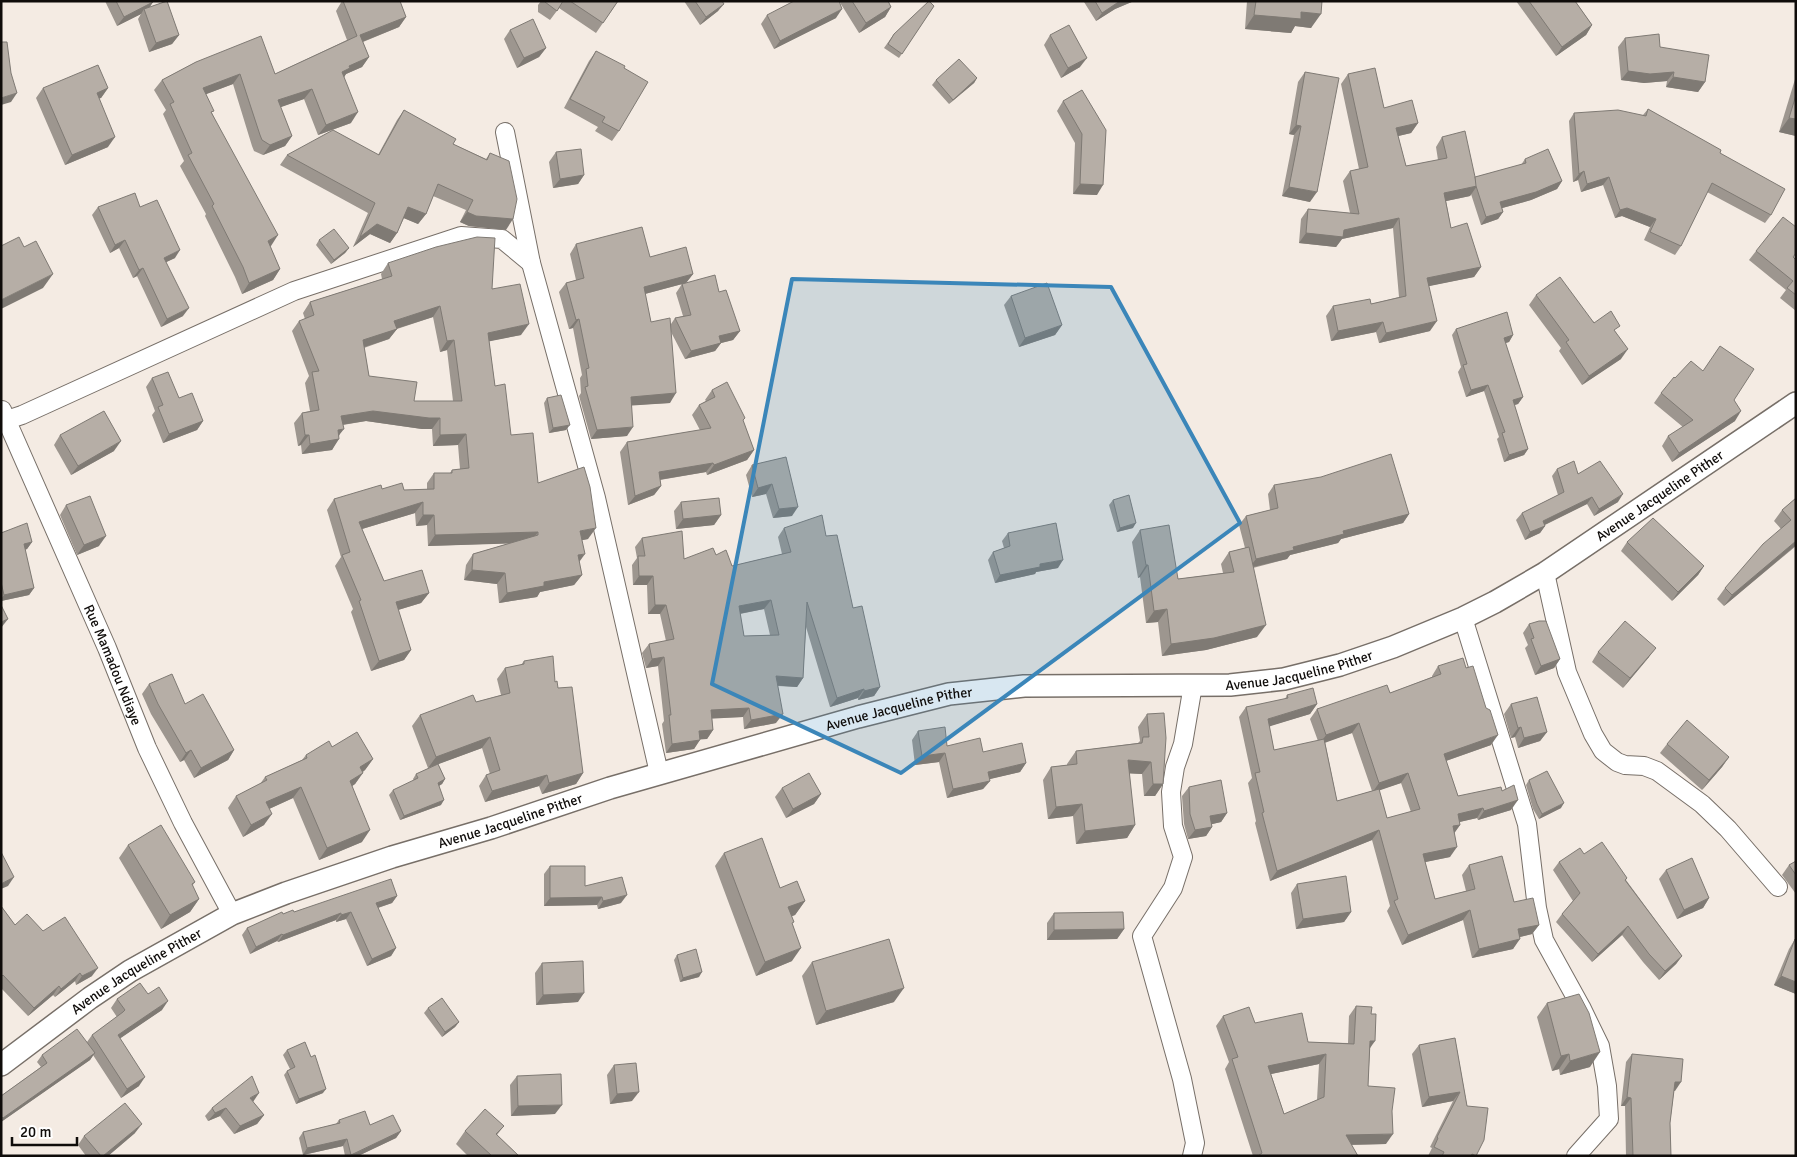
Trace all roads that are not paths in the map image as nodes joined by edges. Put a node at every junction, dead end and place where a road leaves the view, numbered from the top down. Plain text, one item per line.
1 (505, 132) dead end
2 (531, 263) junction
3 (1796, 404) edge
4 (3, 417) edge
5 (1545, 573) junction
6 (1463, 618) junction
7 (1193, 685) junction
8 (659, 773) junction
9 (1778, 887) dead end
10 (232, 914) junction
11 (1, 1065) edge
12 (1192, 1156) edge
13 (1576, 1156) edge

1 - 2 street
2 - 4 street
2 - 8 street
3 - 5 street, Avenue Jacqueline Pither
4 - 10 street, Rue Mamadou Ndiaye
5 - 6 street, Avenue Jacqueline Pither
5 - 9 street
6 - 7 street, Avenue Jacqueline Pither
6 - 13 street
7 - 8 street, Avenue Jacqueline Pither
7 - 12 street
8 - 10 street, Avenue Jacqueline Pither
10 - 11 street, Avenue Jacqueline Pither

